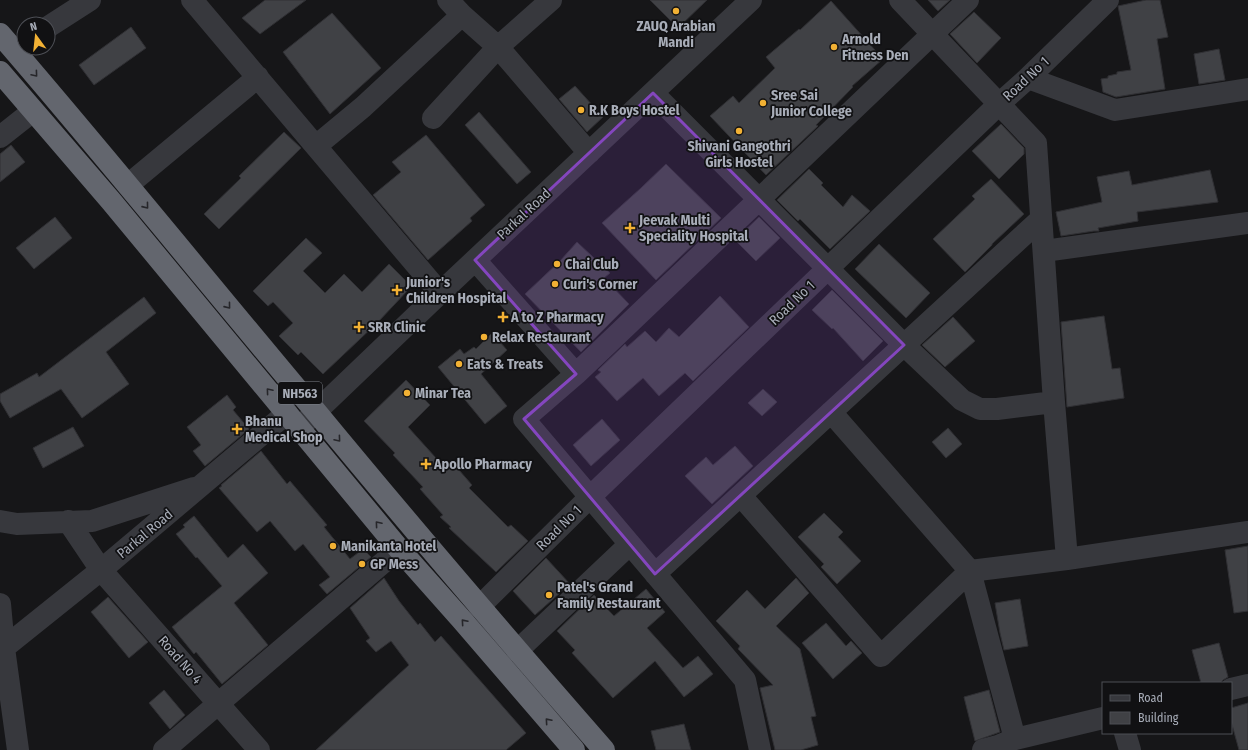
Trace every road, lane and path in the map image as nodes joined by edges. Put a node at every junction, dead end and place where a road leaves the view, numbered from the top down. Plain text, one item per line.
1 (90, 0) edge
2 (192, 0) edge
3 (551, 0) edge
4 (751, 0) edge
5 (900, 0) edge
6 (968, 0) edge
7 (1108, 0) edge
8 (455, 8) edge
9 (56, 22) edge
10 (932, 34) junction
11 (13, 42) edge
12 (498, 47) junction
13 (0, 72) edge
14 (258, 77) junction
15 (1028, 78) junction
16 (1248, 89) edge
17 (653, 93) junction
18 (999, 104) junction
19 (33, 111) junction
20 (433, 118) dead end
21 (0, 137) edge
22 (316, 146) junction
23 (589, 153) junction
24 (128, 184) junction
25 (759, 200) junction
26 (1041, 219) junction
27 (1248, 224) edge
28 (1044, 251) junction
29 (475, 260) junction
30 (828, 269) junction
31 (440, 293) junction
32 (904, 345) junction
33 (576, 374) junction
34 (1054, 402) junction
35 (316, 412) junction
36 (831, 412) junction
37 (293, 421) junction
38 (204, 484) junction
39 (741, 496) junction
40 (590, 497) junction
41 (0, 521) edge
42 (68, 521) junction
43 (1248, 532) edge
44 (630, 544) junction
45 (399, 549) junction
46 (1067, 559) junction
47 (102, 570) junction
48 (970, 571) junction
49 (655, 574) junction
50 (0, 604) edge
51 (479, 607) junction
52 (2, 650) edge
53 (517, 651) junction
54 (1248, 685) edge
55 (1232, 689) edge
56 (218, 704) junction
57 (1102, 718) edge
58 (1125, 734) edge
59 (999, 746) edge
60 (18, 750) edge
61 (164, 750) edge
62 (259, 750) edge
63 (574, 750) edge
64 (604, 750) edge
65 (760, 750) edge
66 (1130, 750) edge

1 - 9 street
2 - 14 street
3 - 12 street
4 - 17 street, Parkal Road
5 - 10 street
6 - 10 street
7 - 15 street, Road No 1
8 - 12 street
8 - 22 street
10 - 18 street
10 - 25 street
11 -> 24 highway, NH563
12 - 20 street
12 - 23 street
13 - 19 highway, NH563
14 - 22 street
14 - 24 street
15 - 16 street
15 - 18 street, Road No 1
17 - 23 street, Parkal Road
17 - 25 street
18 - 26 street
18 - 30 street, Road No 1
19 - 21 street
37 -> 19 highway, NH563
22 - 31 street
23 - 29 street, Parkal Road
24 -> 35 highway, NH563
25 - 30 street
25 - 33 street
26 - 28 street
26 - 32 street
27 - 28 street
28 - 34 street
29 - 31 street, Parkal Road
29 - 33 street
30 - 32 street
30 - 40 street, Road No 1
31 - 35 street, Parkal Road
32 - 34 street
32 - 36 street
33 - 40 street
34 - 46 street
35 - 37 street, Parkal Road
35 -> 51 highway, NH563
36 - 39 street
36 - 48 street
37 - 38 street, Parkal Road
45 -> 37 highway, NH563
38 - 42 street
38 - 47 street, Parkal Road
39 - 48 street
39 - 49 street
40 - 44 street
40 - 51 street, Road No 1
41 - 42 street
42 - 47 street, Road No 4
43 - 46 street
44 - 49 street
44 - 53 street
45 - 56 street
63 -> 45 highway, NH563
46 - 48 street
47 - 52 street, Parkal Road
47 - 56 street, Road No 4
48 - 59 street
49 - 65 street
50 - 52 street
51 - 53 highway, NH563
52 - 60 street
53 - 64 highway, NH563
54 - 55 street
56 - 61 street
56 - 62 street, Road No 4
57 - 59 street
58 - 66 street

